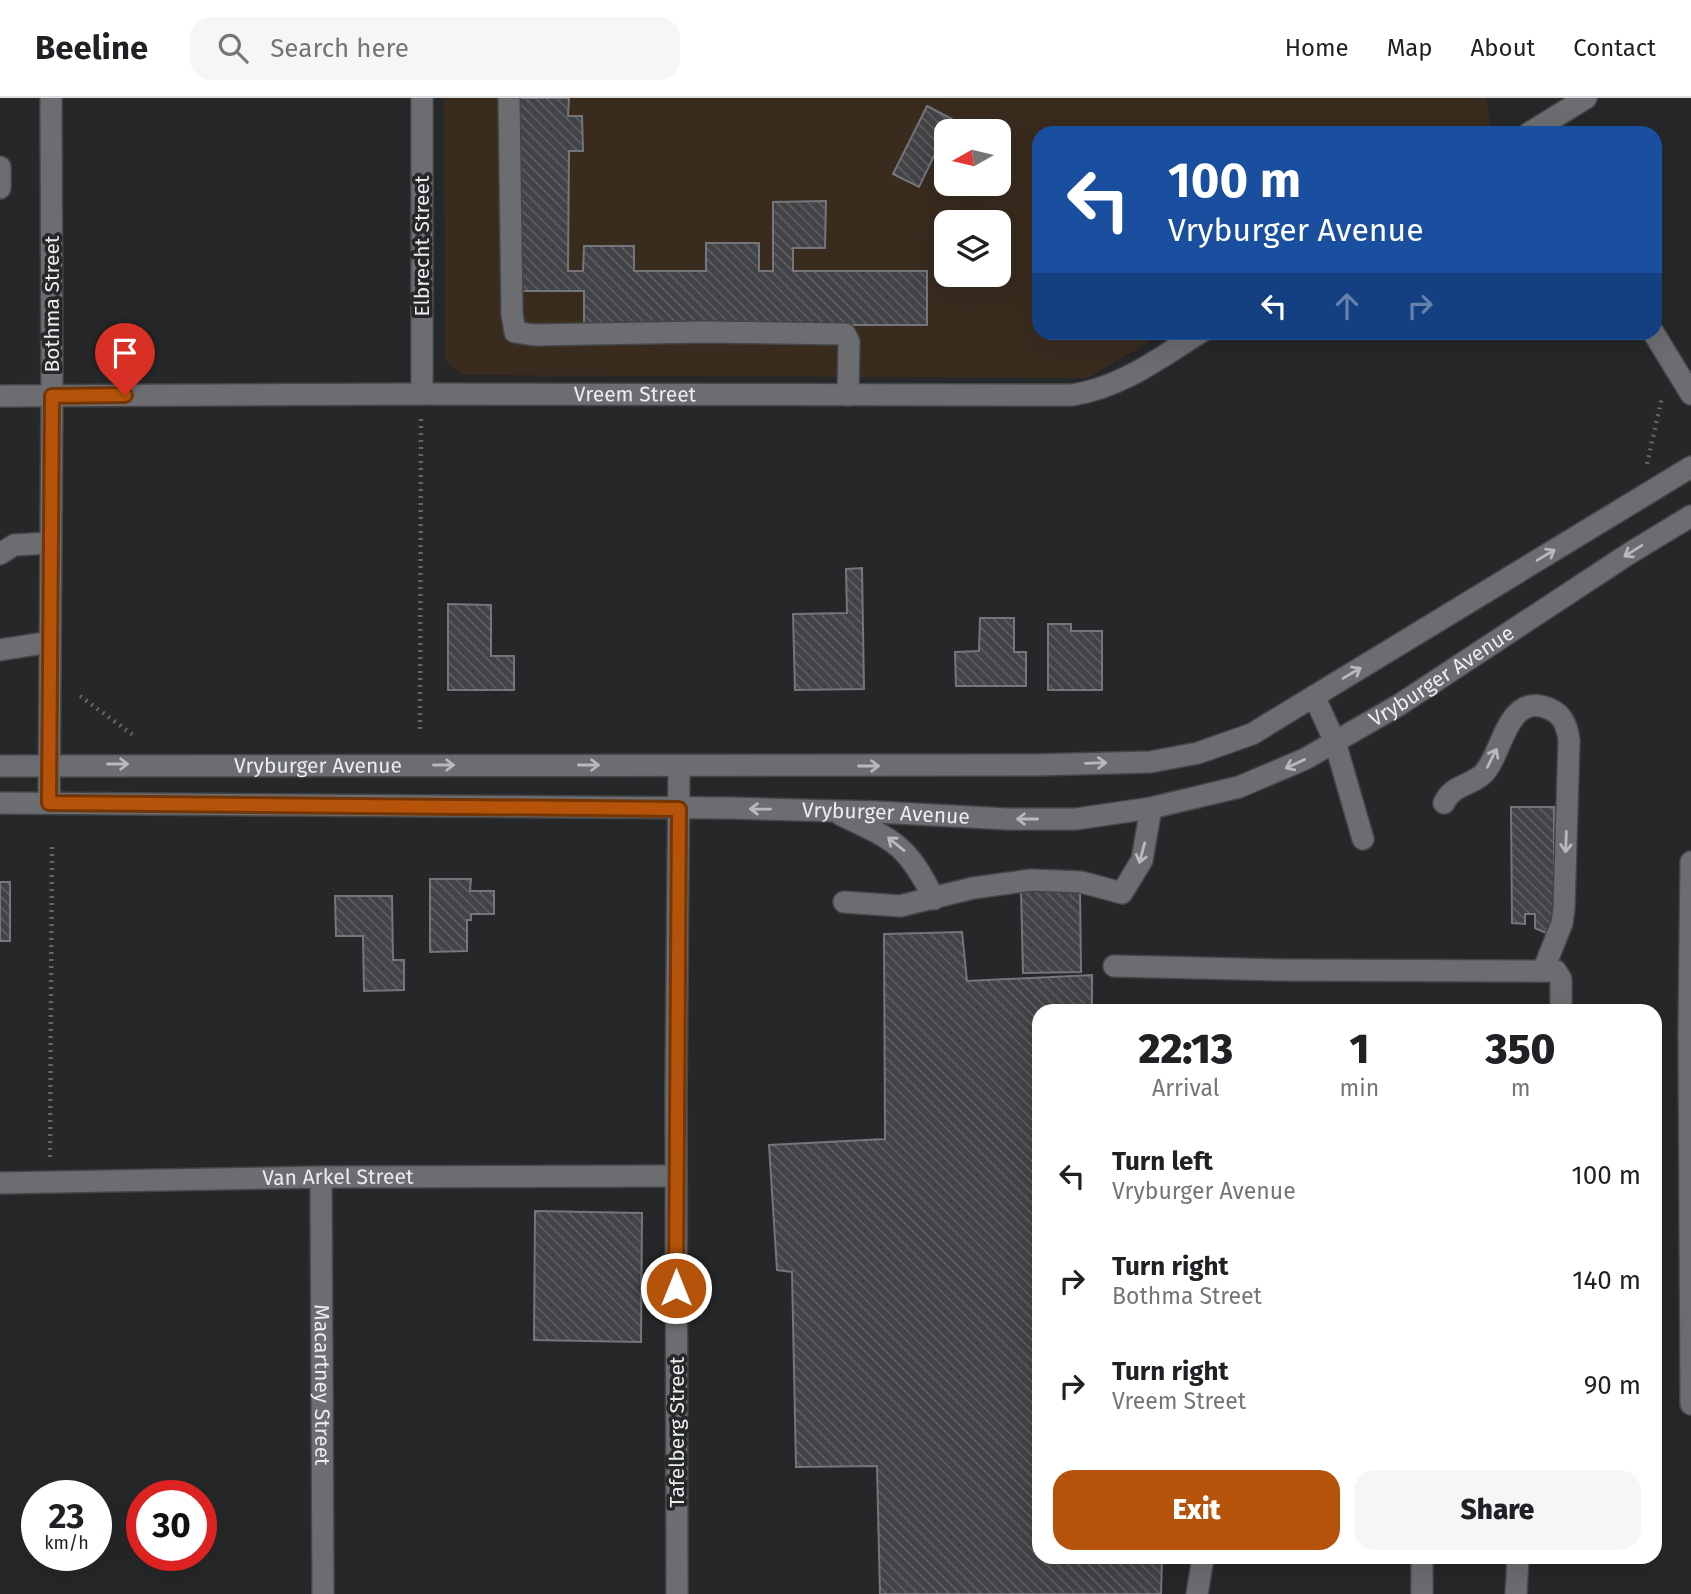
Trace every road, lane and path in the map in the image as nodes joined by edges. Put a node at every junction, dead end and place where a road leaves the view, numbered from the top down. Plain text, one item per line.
1 (51, 98) edge
2 (422, 98) edge
3 (509, 98) edge
4 (1586, 98) edge
5 (1542, 126) edge
6 (0, 167) edge
7 (0, 188) edge
8 (1188, 340) edge
9 (1658, 340) edge
10 (1664, 391) dead end
11 (422, 394) junction
12 (1691, 394) edge
13 (0, 396) edge
14 (52, 396) junction
15 (848, 396) junction
16 (421, 417) dead end
17 (1647, 464) dead end
18 (1691, 467) edge
19 (1691, 516) edge
20 (50, 543) junction
21 (0, 554) edge
22 (50, 642) junction
23 (0, 650) edge
24 (80, 696) dead end
25 (1314, 696) junction
26 (420, 729) dead end
27 (133, 735) dead end
28 (1335, 742) junction
29 (50, 765) junction
30 (0, 766) edge
31 (679, 766) junction
32 (0, 803) edge
33 (49, 803) junction
34 (1444, 803) dead end
35 (1151, 808) junction
36 (679, 809) junction
37 (833, 811) junction
38 (1363, 839) dead end
39 (52, 845) dead end
40 (1691, 862) edge
41 (934, 899) junction
42 (844, 902) dead end
43 (1114, 967) dead end
44 (1543, 971) junction
45 (1561, 1004) edge
46 (1690, 1033) edge
47 (321, 1177) junction
48 (676, 1177) junction
49 (0, 1183) edge
50 (50, 1183) junction
51 (1691, 1404) edge
52 (1202, 1564) edge
53 (1422, 1564) edge
54 (1518, 1564) edge
55 (323, 1594) edge
56 (677, 1594) edge
57 (1197, 1594) edge
58 (1422, 1594) edge
59 (1516, 1594) edge

1 - 14 street, Bothma Street
2 - 11 street, Elbrecht Street
3 - 15 street
4 - 5 street
6 - 7 street
8 - 15 street, Vreem Street
9 - 12 street
10 - 17 path
11 - 14 street, Vreem Street
11 - 15 street, Vreem Street
13 - 14 street, Vreem Street
14 - 20 street, Bothma Street
16 - 26 path
25 -> 18 street, Vryburger Avenue
19 -> 28 street, Vryburger Avenue
20 - 21 street
20 - 22 street, Bothma Street
22 - 23 street
22 - 29 street, Bothma Street
24 - 27 path
25 - 28 street
31 -> 25 street, Vryburger Avenue
28 -> 35 street, Vryburger Avenue
28 - 38 street
29 - 30 street, Vryburger Avenue
29 -> 31 street, Vryburger Avenue
29 - 33 street, Bothma Street
31 - 36 street, Tafelberg Street
32 - 33 street, Vryburger Avenue
33 - 36 street, Vryburger Avenue
34 -> 44 street
35 -> 37 street, Vryburger Avenue
35 -> 41 street
37 -> 36 street, Vryburger Avenue
36 - 48 street, Tafelberg Street
41 -> 37 street
39 - 50 path
40 - 46 street
41 - 42 street
43 - 44 street
44 - 45 street
46 - 51 street
47 - 48 street, Van Arkel Street
47 - 50 street, Van Arkel Street
47 - 55 street, Macartney Street
48 - 56 street, Tafelberg Street
49 - 50 street, Van Arkel Street
52 - 57 street
53 - 58 street
54 - 59 street

